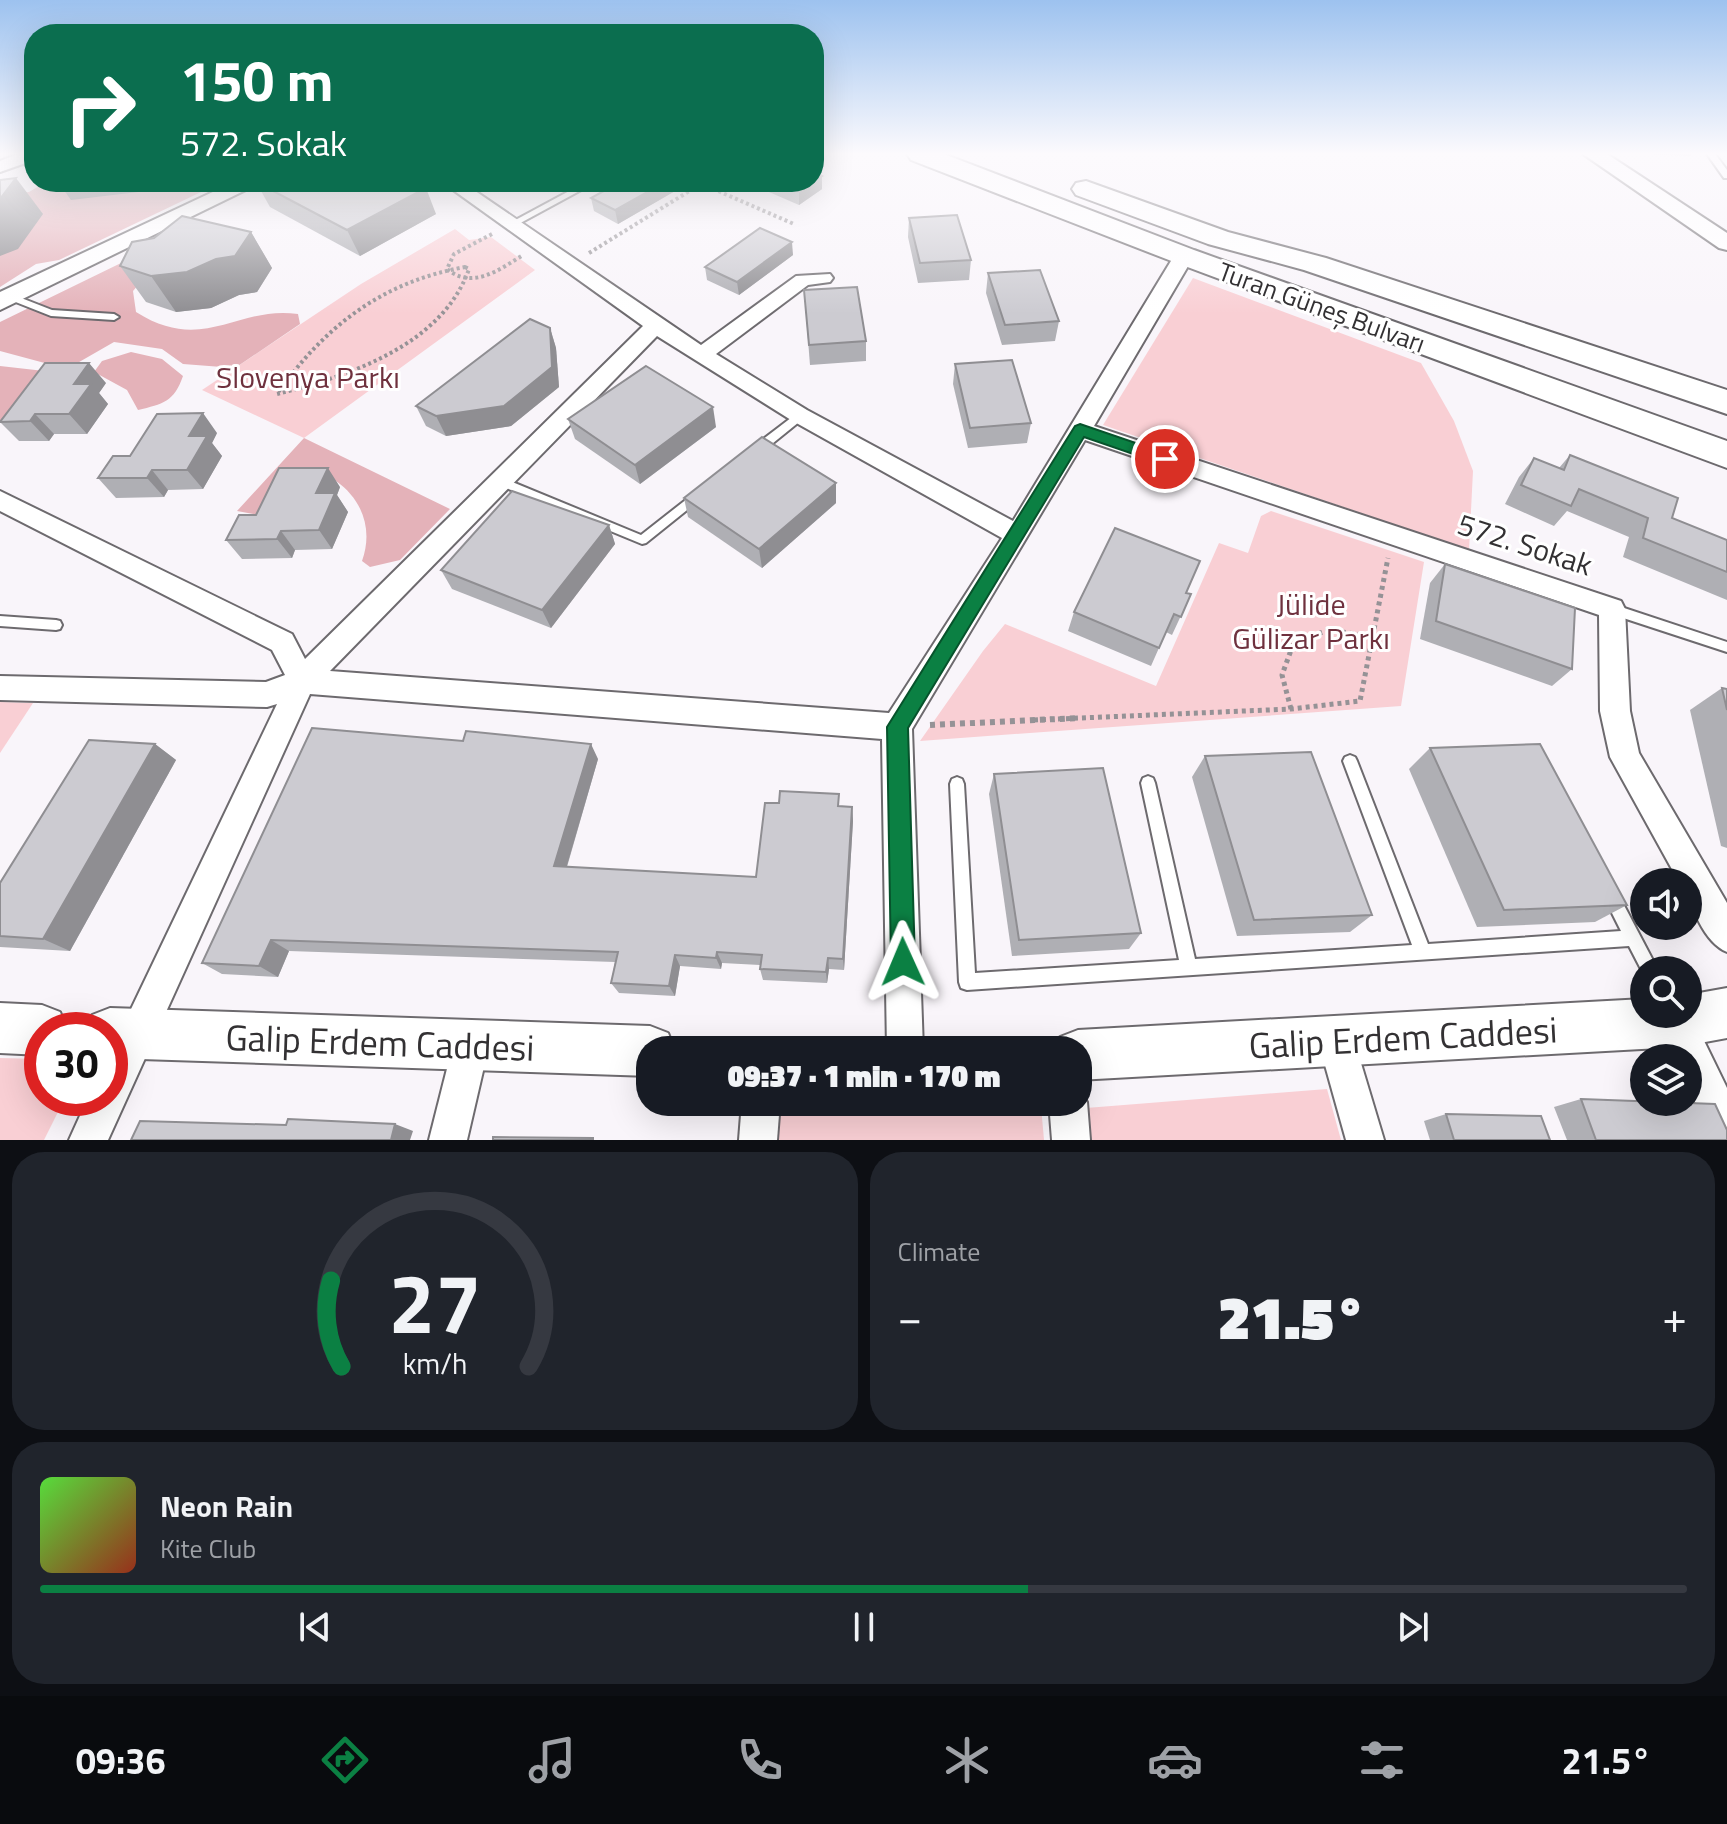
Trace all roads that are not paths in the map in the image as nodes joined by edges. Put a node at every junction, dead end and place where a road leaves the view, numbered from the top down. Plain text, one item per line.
1 (198, 207) edge
2 (486, 207) edge
3 (544, 207) edge
4 (1058, 207) edge
5 (1136, 207) edge
6 (1673, 207) edge
7 (510, 225) junction
8 (1218, 238) junction
9 (1727, 243) edge
10 (1184, 256) junction
11 (823, 278) dead end
12 (6, 299) edge
13 (114, 317) dead end
14 (655, 326) junction
15 (701, 355) junction
16 (1727, 402) edge
17 (800, 415) junction
18 (1727, 428) edge
19 (1080, 430) junction
20 (752, 454) edge
21 (1727, 455) edge
22 (498, 480) junction
23 (703, 492) edge
24 (0, 500) edge
25 (1017, 535) junction
26 (1612, 609) junction
27 (0, 621) edge
28 (56, 625) dead end
29 (1727, 647) edge
30 (302, 681) junction
31 (0, 688) edge
32 (897, 727) junction
33 (1350, 761) dead end
34 (1148, 783) dead end
35 (957, 784) dead end
36 (1605, 885) edge
37 (1630, 932) edge
38 (1727, 935) edge
39 (1630, 938) edge
40 (1423, 952) junction
41 (1189, 967) junction
42 (1727, 1013) edge
43 (1702, 1015) edge
44 (1630, 1021) edge
45 (128, 1026) edge
46 (0, 1028) edge
47 (1681, 1028) edge
48 (24, 1029) edge
49 (128, 1034) edge
50 (905, 1036) edge
51 (1336, 1040) junction
52 (471, 1045) junction
53 (636, 1051) edge
54 (1092, 1054) edge
55 (99, 1116) edge
56 (760, 1116) edge
57 (1069, 1116) edge
58 (1727, 1130) edge
59 (88, 1140) edge
60 (448, 1140) edge
61 (758, 1140) edge
62 (1071, 1140) edge
63 (1365, 1140) edge

1 - 12 street
2 - 7 street
3 - 7 lane
4 - 10 main road, Turan Güneş Bulvarı
5 - 8 main road, Turan Güneş Bulvarı
6 - 9 street
7 - 14 street
8 - 16 main road, Turan Güneş Bulvarı
8 - 18 main road
10 - 19 street
10 - 21 main road, Turan Güneş Bulvarı
11 - 15 street
12 - 13 lane
14 - 15 street
14 - 22 street
15 - 17 street
17 - 20 lane
17 - 25 street
19 - 25 street
19 - 26 street, 572. Sokak
22 - 23 lane
22 - 30 street
24 - 30 street
25 - 32 street
26 - 29 lane
26 - 38 street, 572. Sokak
27 - 28 lane
30 - 31 street
30 - 32 street
30 - 45 street
32 - 50 street
33 - 40 lane
34 - 41 lane
35 - 41 lane
36 - 37 lane
39 - 40 lane
40 - 41 lane
42 - 43 main road, Galip Erdem Caddesi
44 - 51 main road, Galip Erdem Caddesi
46 - 48 main road
47 - 58 street
49 - 52 main road, Galip Erdem Caddesi
51 - 54 main road, Galip Erdem Caddesi
51 - 63 street
52 - 53 main road, Galip Erdem Caddesi
52 - 60 street
55 - 59 street
56 - 61 street
57 - 62 street

